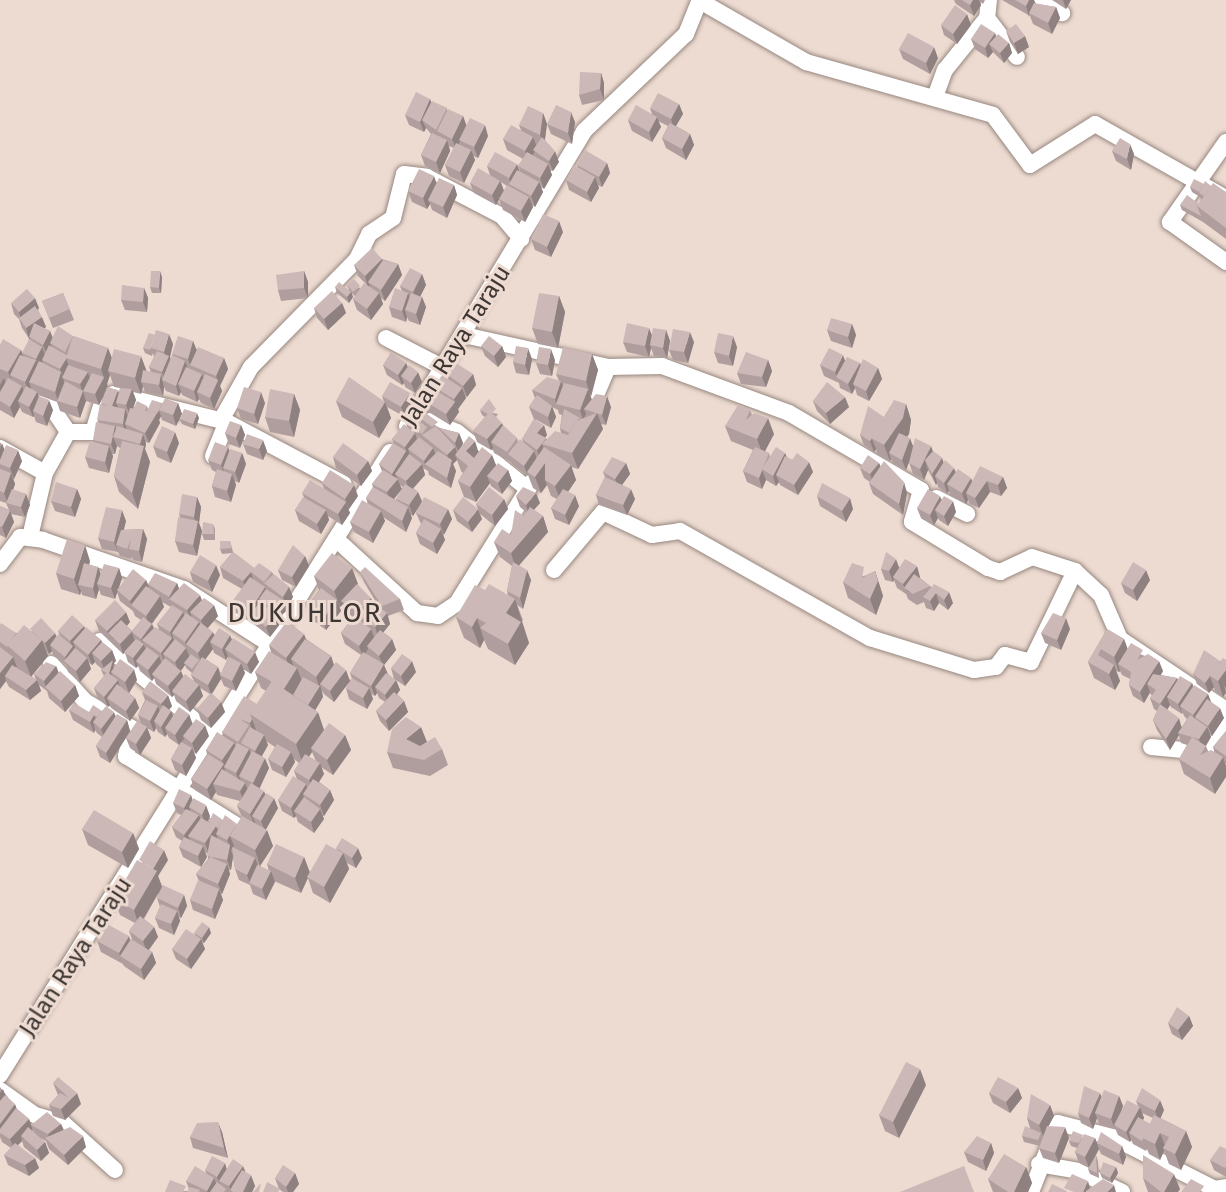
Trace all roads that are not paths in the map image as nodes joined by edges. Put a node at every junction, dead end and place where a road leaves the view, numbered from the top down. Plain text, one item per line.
1 (989, 0) edge
2 (1041, 0) edge
3 (700, 1) edge
4 (1062, 13) dead end
5 (987, 18) junction
6 (1017, 57) dead end
7 (935, 97) junction
8 (1226, 142) edge
9 (1193, 181) junction
10 (1226, 198) edge
11 (521, 239) junction
12 (1226, 262) edge
13 (464, 335) junction
14 (386, 338) dead end
15 (608, 367) junction
16 (444, 368) junction
17 (0, 382) edge
18 (416, 410) junction
19 (224, 421) junction
20 (584, 425) edge
21 (68, 432) junction
22 (0, 448) edge
23 (213, 456) edge
24 (543, 465) edge
25 (45, 473) junction
26 (528, 489) junction
27 (921, 490) junction
28 (365, 495) junction
29 (967, 514) dead end
30 (30, 537) junction
31 (336, 539) junction
32 (4, 545) edge
33 (0, 564) edge
34 (554, 570) dead end
35 (1075, 571) junction
36 (100, 640) edge
37 (271, 645) junction
38 (51, 664) edge
39 (151, 687) junction
40 (1226, 710) edge
41 (1226, 723) edge
42 (132, 728) junction
43 (215, 737) junction
44 (1151, 747) dead end
45 (181, 795) junction
46 (246, 831) edge
47 (0, 1075) edge
48 (0, 1090) edge
49 (1039, 1164) junction
50 (115, 1170) dead end
51 (1226, 1187) edge
52 (1031, 1192) edge
53 (1122, 1192) edge

1 - 5 street
2 - 4 street
3 - 7 street
3 - 11 street, Jalan Raya Taraju
5 - 6 street
5 - 7 street
7 - 9 street
8 - 9 street
9 - 10 street
9 - 12 street
11 - 13 street, Jalan Raya Taraju
11 - 19 street
13 - 15 street
13 - 16 street, Jalan Raya Taraju
14 - 16 street
15 - 20 street
15 - 27 street
16 - 18 street, Jalan Raya Taraju
17 - 21 street
18 - 26 street
18 - 28 street, Jalan Raya Taraju
19 - 21 street
19 - 23 street
19 - 28 street
21 - 25 street
22 - 25 street
24 - 26 street
25 - 30 street
26 - 31 street
27 - 29 street
27 - 35 street
28 - 31 street, Jalan Raya Taraju
30 - 32 street
30 - 37 street
31 - 37 street, Jalan Raya Taraju
32 - 33 street
34 - 35 street
35 - 40 street
36 - 39 street
37 - 43 street, Jalan Raya Taraju
38 - 42 street
39 - 42 street
39 - 43 street
41 - 44 street
42 - 45 street
43 - 45 street, Jalan Raya Taraju
45 - 46 street
45 - 47 street, Jalan Raya Taraju
48 - 50 street
49 - 51 street
49 - 52 street
49 - 53 street

